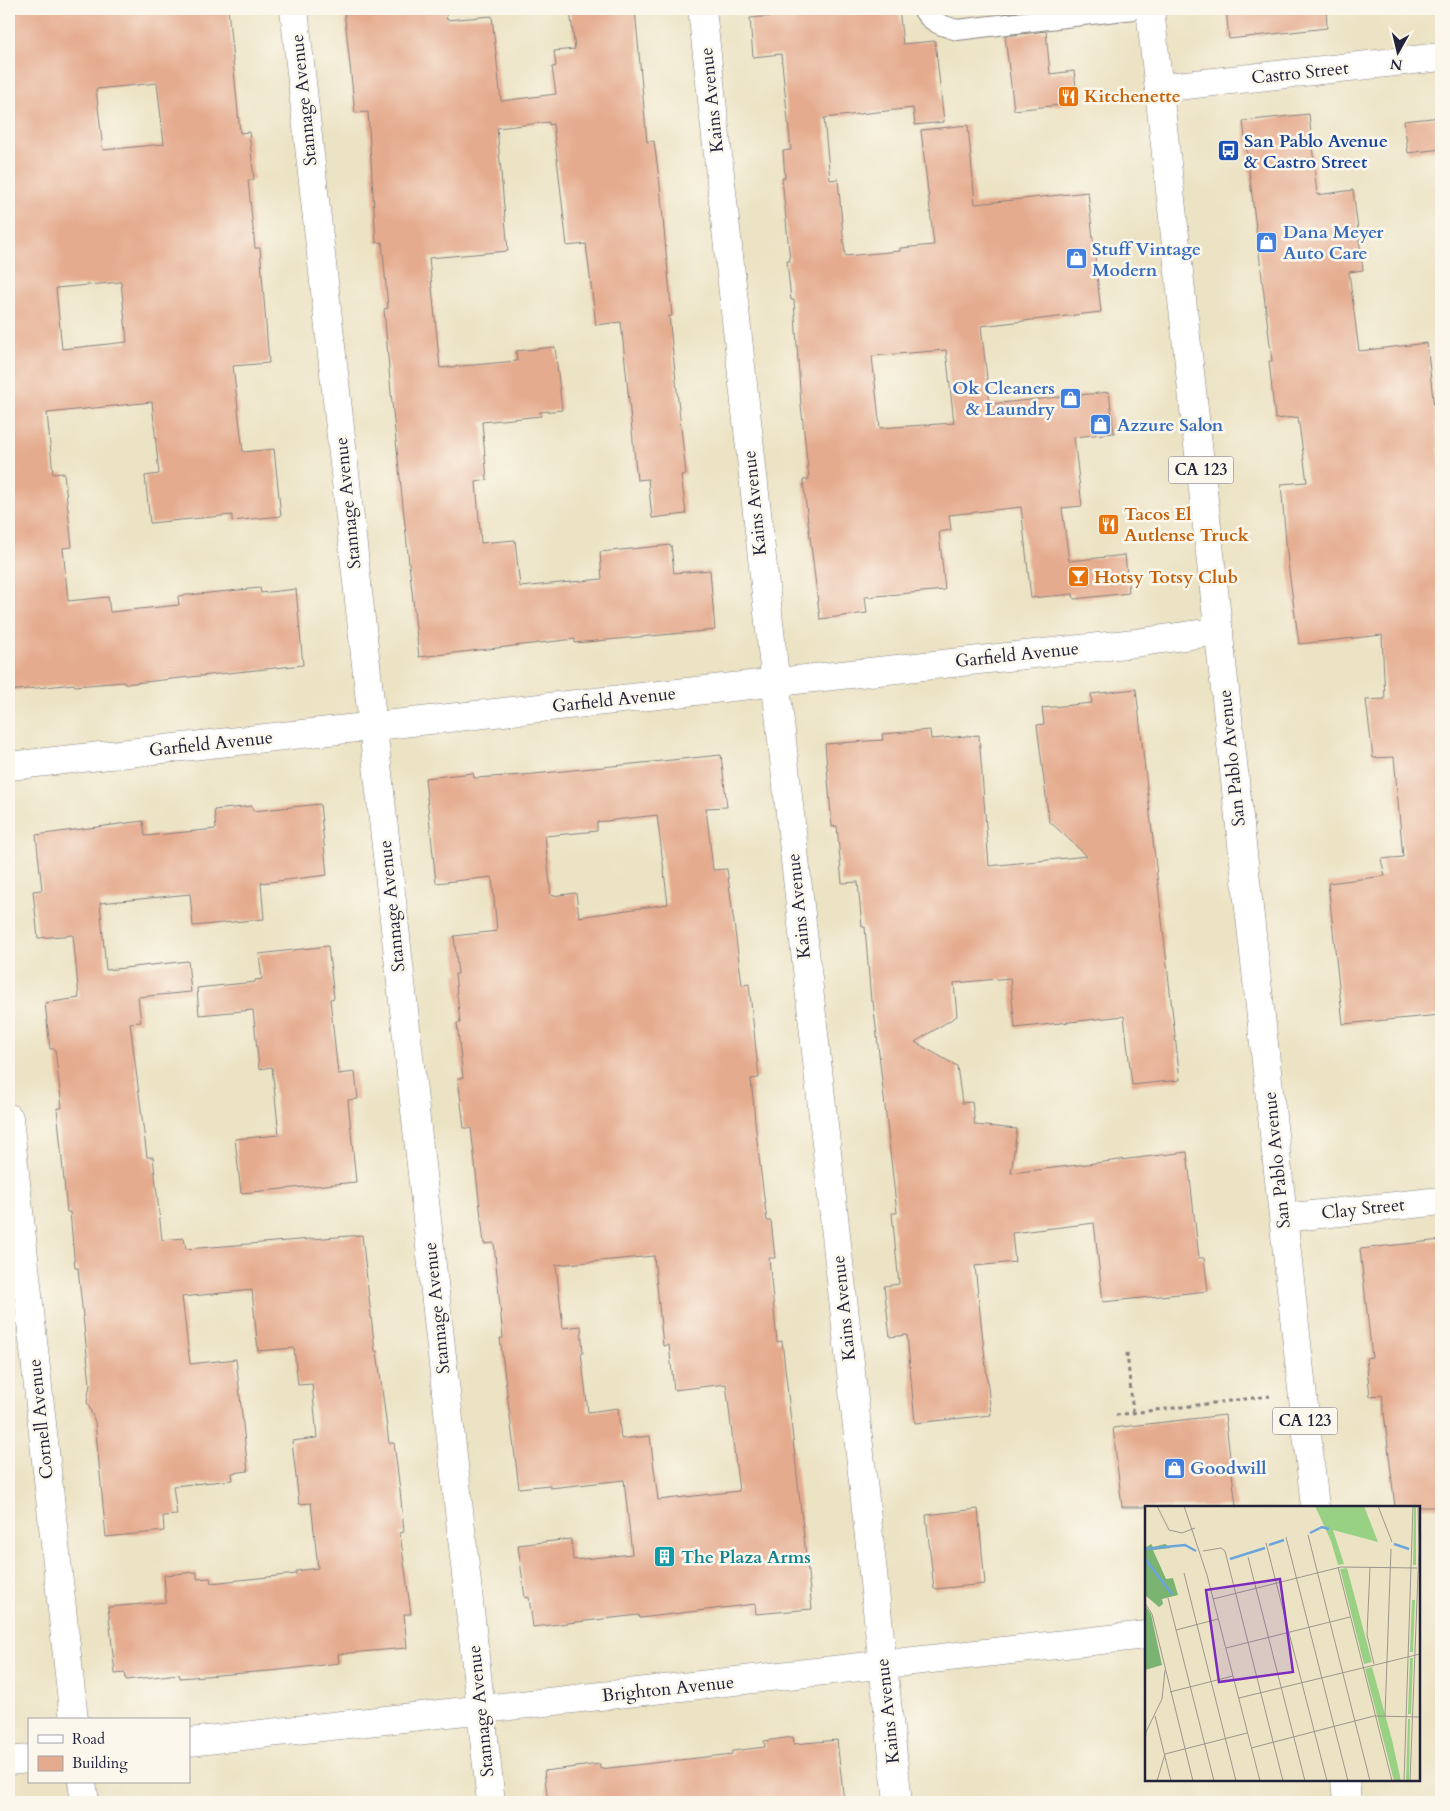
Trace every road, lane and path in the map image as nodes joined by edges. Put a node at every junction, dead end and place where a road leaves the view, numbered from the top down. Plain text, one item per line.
1 (294, 9) edge
2 (702, 9) edge
3 (922, 9) edge
4 (1133, 9) edge
5 (1150, 9) edge
6 (1441, 57) edge
7 (1159, 88) junction
8 (1219, 631) junction
9 (774, 682) junction
10 (372, 727) junction
11 (9, 766) edge
12 (9, 1118) edge
13 (1441, 1201) edge
14 (1284, 1218) junction
15 (1126, 1352) dead end
16 (1302, 1392) junction
17 (1133, 1413) junction
18 (1116, 1415) dead end
19 (1315, 1506) edge
20 (1145, 1635) edge
21 (883, 1665) junction
22 (481, 1710) junction
23 (74, 1718) edge
24 (190, 1742) edge
25 (28, 1759) edge
26 (9, 1761) edge
27 (1345, 1781) edge
28 (82, 1784) edge
29 (85, 1802) edge
30 (491, 1802) edge
31 (898, 1802) edge
32 (1347, 1802) edge

1 - 10 street, Stannage Avenue
2 - 9 street, Kains Avenue
3 - 4 lane
5 - 7 street, San Pablo Avenue / CA 123
6 - 7 street, Castro Street
7 - 8 street, San Pablo Avenue / CA 123
8 - 9 street, Garfield Avenue
8 - 14 street, San Pablo Avenue / CA 123
9 - 10 street, Garfield Avenue
9 - 21 street, Kains Avenue
10 - 11 street, Garfield Avenue
10 - 22 street, Stannage Avenue
12 - 23 street, Cornell Avenue
13 - 14 street, Clay Street
14 - 16 street, San Pablo Avenue / CA 123
15 - 17 path
16 - 17 path
16 - 19 street, San Pablo Avenue / CA 123
17 - 18 path
20 - 21 street, Brighton Avenue
21 - 22 street, Brighton Avenue
21 - 31 street, Kains Avenue
22 - 24 street, Brighton Avenue
22 - 30 street, Stannage Avenue
25 - 26 street
27 - 32 street
28 - 29 street

